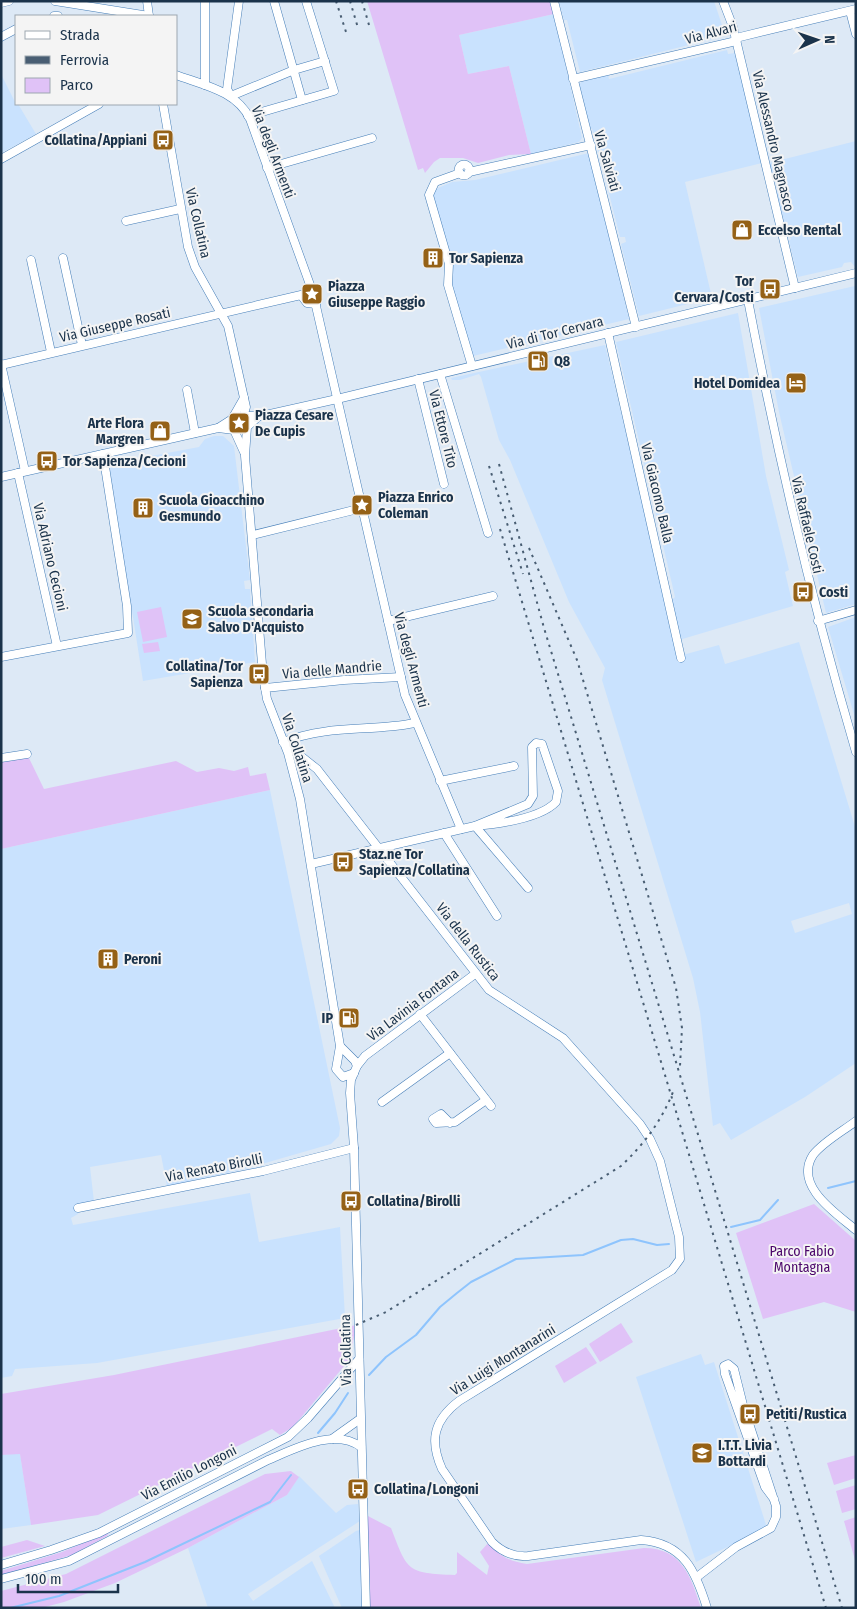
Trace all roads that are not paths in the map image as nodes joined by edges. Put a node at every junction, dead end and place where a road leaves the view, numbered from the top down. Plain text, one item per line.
1 (9, 1) edge
2 (55, 1) edge
3 (147, 1) edge
4 (205, 1) edge
5 (239, 1) edge
6 (274, 1) edge
7 (306, 1) edge
8 (554, 1) edge
9 (724, 1) edge
10 (1, 3) edge
11 (853, 10) edge
12 (143, 15) edge
13 (149, 15) edge
14 (15, 30) edge
15 (856, 34) edge
16 (1, 37) edge
17 (736, 40) junction
18 (325, 61) junction
19 (294, 70) junction
20 (178, 76) edge
21 (573, 79) junction
22 (205, 85) junction
23 (231, 96) junction
24 (302, 100) junction
25 (97, 105) edge
26 (163, 105) edge
27 (248, 116) junction
28 (372, 138) dead end
29 (591, 146) junction
30 (1, 159) edge
31 (266, 168) junction
32 (180, 209) junction
33 (126, 221) dead end
34 (63, 258) dead end
35 (31, 260) dead end
36 (856, 273) edge
37 (308, 279) junction
38 (795, 288) junction
39 (299, 296) junction
40 (748, 300) junction
41 (317, 306) junction
42 (223, 313) junction
43 (636, 327) junction
44 (608, 333) junction
45 (82, 345) junction
46 (51, 352) junction
47 (1, 365) edge
48 (472, 366) junction
49 (440, 374) junction
50 (418, 379) junction
51 (187, 390) dead end
52 (244, 398) junction
53 (337, 399) junction
54 (245, 415) junction
55 (259, 416) junction
56 (233, 417) junction
57 (248, 426) junction
58 (218, 428) junction
59 (234, 430) junction
60 (194, 433) junction
61 (103, 454) junction
62 (245, 456) junction
63 (22, 472) junction
64 (1, 477) edge
65 (444, 484) dead end
66 (362, 508) junction
67 (488, 533) dead end
68 (253, 535) junction
69 (493, 596) dead end
70 (856, 610) edge
71 (388, 621) junction
72 (818, 621) junction
73 (57, 646) junction
74 (1, 657) edge
75 (681, 658) dead end
76 (401, 677) junction
77 (265, 688) junction
78 (415, 723) junction
79 (283, 742) junction
80 (856, 752) edge
81 (27, 754) dead end
82 (1, 758) edge
83 (514, 766) dead end
84 (440, 781) junction
85 (475, 826) junction
86 (461, 829) junction
87 (444, 833) junction
88 (378, 849) junction
89 (311, 864) junction
90 (528, 888) dead end
91 (498, 916) dead end
92 (475, 974) junction
93 (420, 1014) junction
94 (340, 1046) junction
95 (450, 1053) junction
96 (350, 1056) junction
97 (365, 1056) junction
98 (338, 1059) junction
99 (355, 1070) junction
100 (343, 1077) junction
101 (350, 1092) junction
102 (382, 1102) dead end
103 (855, 1121) edge
104 (450, 1123) dead end
105 (650, 1139) joint
106 (354, 1148) junction
107 (78, 1208) dead end
108 (856, 1230) edge
109 (359, 1359) junction
110 (360, 1419) junction
111 (332, 1439) junction
112 (361, 1447) junction
113 (774, 1499) junction
114 (1, 1565) edge
115 (697, 1577) junction
116 (1, 1579) edge
117 (366, 1608) edge
118 (707, 1608) edge

1 - 10 street
2 - 12 street
3 - 13 street
4 - 22 street
5 - 23 street
6 - 19 street
7 - 18 street
8 - 21 street, Via Salviati
9 - 17 street, Via Alessandro Magnasco
11 - 15 street
11 - 17 street, Via Alvari
14 - 16 street
17 - 21 street, Via Alvari
17 - 38 street, Via Alessandro Magnasco
18 - 19 street
18 - 24 street
19 - 23 street
19 - 24 street
20 - 22 street, Via degli Armenti
21 - 29 street, Via Salviati
22 - 23 street, Via degli Armenti
23 - 27 street, Via degli Armenti
24 - 27 street
25 - 30 street
26 - 32 street, Via Collatina
27 - 31 street, Via degli Armenti
28 - 31 street
29 - 43 street, Via Salviati
29 - 48 street
31 - 37 street, Via degli Armenti
32 - 33 street
32 - 42 street, Via Collatina
34 - 45 street
35 - 46 street
36 - 38 street, Via di Tor Cervara
37 - 39 street
37 - 41 street
38 - 40 street, Via di Tor Cervara
39 - 41 street
39 - 42 street, Via Giuseppe Rosati
40 - 43 street, Via di Tor Cervara
40 - 72 street, Via Raffaele Costi
41 - 53 street
42 - 45 street, Via Giuseppe Rosati
42 - 52 street, Via Collatina
43 - 44 street, Via di Tor Cervara
44 - 48 street, Via di Tor Cervara
44 - 75 street, Via Giacomo Balla
45 - 46 street, Via Giuseppe Rosati
46 - 47 street, Via Giuseppe Rosati
47 - 63 street, Via Adriano Cecioni
48 - 49 street, Via di Tor Cervara
49 - 50 street, Via di Tor Cervara
49 - 67 street
50 - 53 street, Via di Tor Cervara
50 - 65 street, Via Ettore Tito
51 - 60 street
52 - 54 street
52 - 56 street
53 - 55 street, Via di Tor Cervara
53 - 66 street
54 - 55 street
54 - 56 street
54 - 57 street
55 - 57 street
56 - 58 street
56 - 59 street
57 - 59 street
57 - 62 street
58 - 59 street
58 - 60 street
59 - 62 street
60 - 61 street
61 - 63 street
61 - 73 street
62 - 68 street, Via Collatina
63 - 64 street
63 - 73 street, Via Adriano Cecioni
66 - 68 street
66 - 71 street, Via degli Armenti
68 - 77 street, Via Collatina
69 - 71 street
70 - 72 street
71 - 76 street, Via degli Armenti
72 - 80 street, Via Raffaele Costi
73 - 74 street
76 - 77 street, Via delle Mandrie
76 - 78 street, Via degli Armenti
77 - 79 street, Via Collatina
78 - 79 street
78 - 84 street, Via degli Armenti
79 - 88 street, Via della Rustica
79 - 89 street, Via Collatina
81 - 82 street
83 - 84 street
84 - 86 street, Via degli Armenti
85 - 85 street
85 - 86 street
85 - 90 street
86 - 87 street
87 - 88 street
87 - 91 street
88 - 89 street
88 - 92 street, Via della Rustica
89 - 94 street, Via Collatina
92 - 93 street, Via Lavinia Fontana
92 - 105 street, Via della Rustica
93 - 95 street
93 - 97 street, Via Lavinia Fontana
94 - 96 street, Via Collatina
94 - 98 street, Via Collatina
95 - 102 street
95 - 104 street
96 - 97 street, Via Lavinia Fontana
96 - 98 street
96 - 99 street
97 - 99 street, Via Lavinia Fontana
98 - 100 street
99 - 100 street
99 - 101 street, Via Collatina
100 - 101 street, Via Collatina
101 - 106 street, Via Collatina
103 - 108 street
105 - 115 street, Via Luigi Montanarini
106 - 107 street, Via Renato Birolli
106 - 109 street, Via Collatina
109 - 110 street, Via Collatina
109 - 114 street, Via Emilio Longoni
110 - 111 street
110 - 112 street, Via Collatina
111 - 112 street, Via Emilio Longoni
111 - 116 street, Via Emilio Longoni
112 - 117 street, Via Collatina
113 - 113 street
113 - 115 street
115 - 118 street

